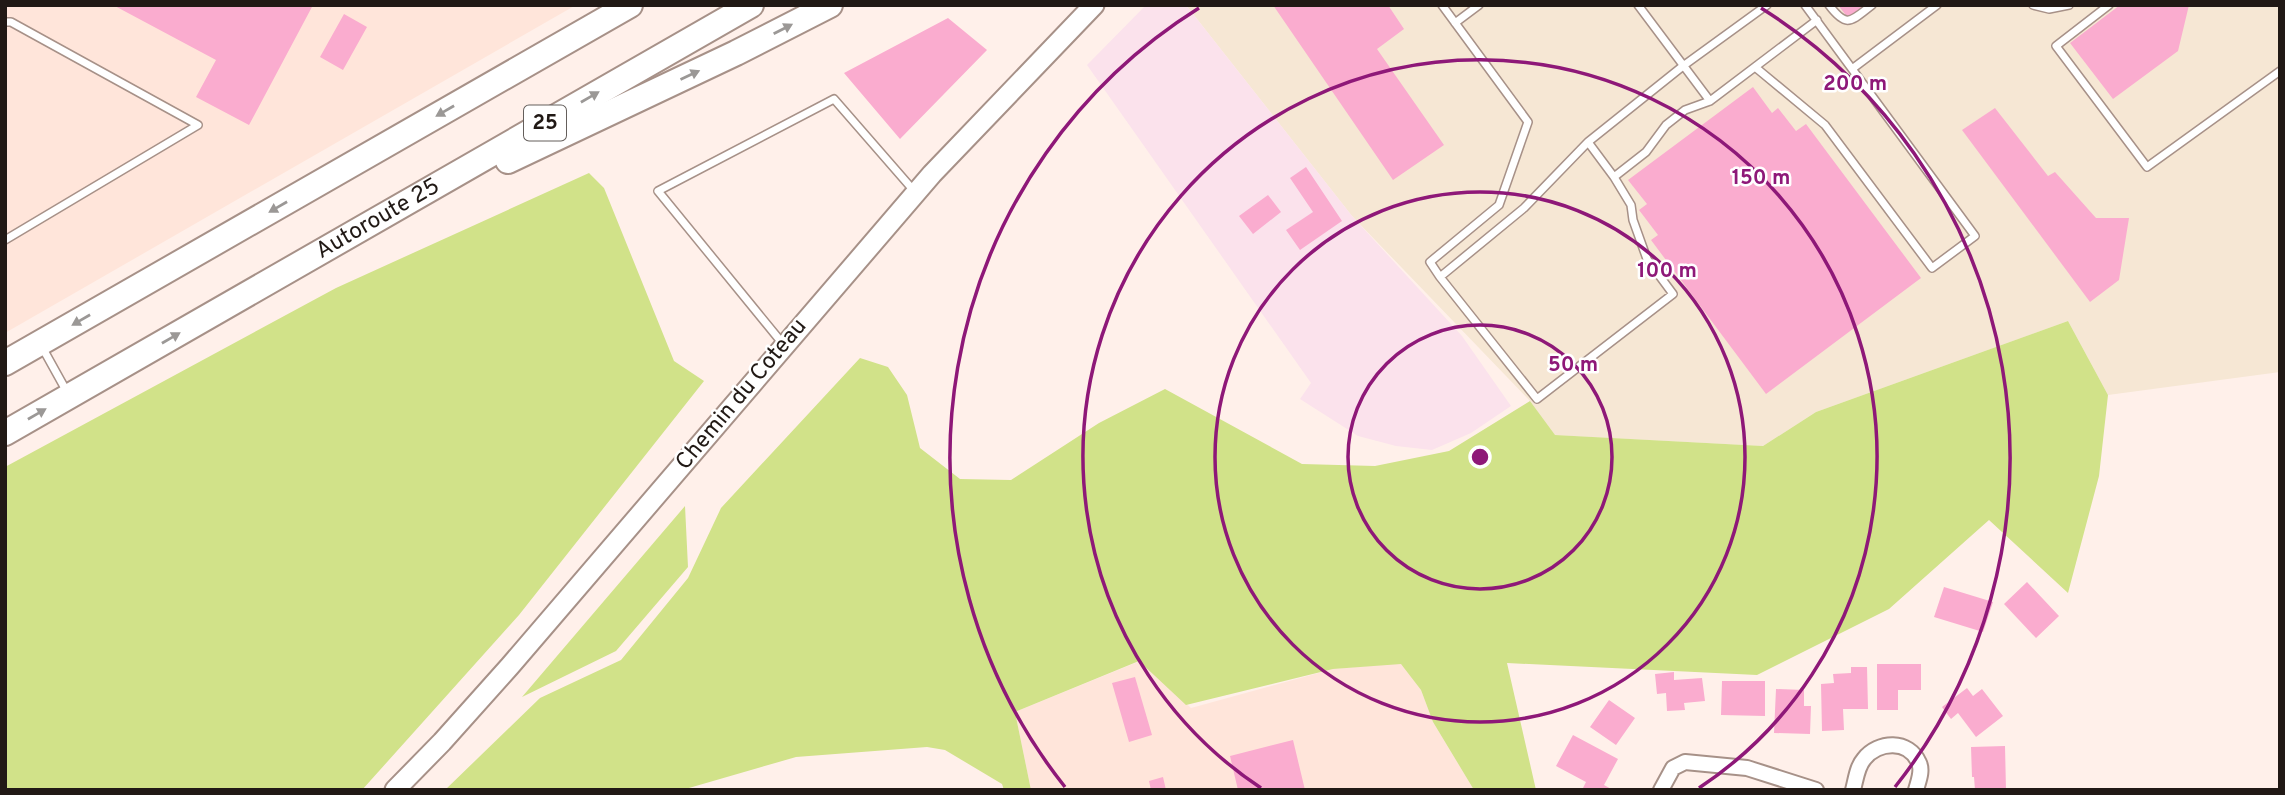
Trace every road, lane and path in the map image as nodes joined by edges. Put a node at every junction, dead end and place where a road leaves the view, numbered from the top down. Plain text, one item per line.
1 (620, 5) edge
2 (630, 5) edge
3 (751, 5) edge
4 (830, 5) edge
5 (1094, 5) edge
6 (1442, 5) edge
7 (1479, 5) edge
8 (1638, 5) edge
9 (1767, 5) edge
10 (1805, 5) edge
11 (1829, 5) edge
12 (1872, 5) edge
13 (1937, 5) edge
14 (2033, 5) edge
15 (2069, 5) edge
16 (2109, 5) edge
17 (1816, 20) junction
18 (5, 22) edge
19 (601, 22) junction
20 (1455, 23) junction
21 (1683, 66) junction
22 (1755, 67) junction
23 (1852, 69) junction
24 (2280, 71) edge
25 (1710, 101) junction
26 (1588, 142) junction
27 (1614, 177) junction
28 (916, 193) junction
29 (5, 240) edge
30 (340, 241) junction
31 (1440, 277) junction
32 (40, 343) junction
33 (784, 346) junction
34 (5, 363) edge
35 (69, 396) junction
36 (5, 433) edge
37 (395, 790) edge
38 (1661, 790) edge
39 (1816, 790) edge
40 (1853, 790) edge
41 (1916, 790) edge

1 - 19 highway
2 - 19 highway
30 -> 3 highway, Autoroute 25 / 25
30 -> 4 highway
5 - 28 street, Chemin du Coteau
6 - 20 lane
7 - 20 lane
8 - 21 lane
9 - 21 lane
10 - 17 lane
11 - 12 lane
13 - 23 lane
14 - 15 lane
16 - 24 lane
17 - 22 lane
17 - 23 lane
18 - 29 lane
19 -> 32 highway
20 - 31 lane
21 - 25 lane
21 - 26 lane
22 - 23 lane
22 - 25 lane
25 - 27 lane
26 - 27 lane
26 - 31 lane
27 - 31 lane
28 - 33 street, Chemin du Coteau
28 - 33 lane
35 -> 30 highway, Autoroute 25 / 25
32 - 34 highway
32 - 35 lane
33 - 37 street, Chemin du Coteau
36 -> 35 highway, Autoroute 25 / 25
38 - 39 street
40 - 41 street

